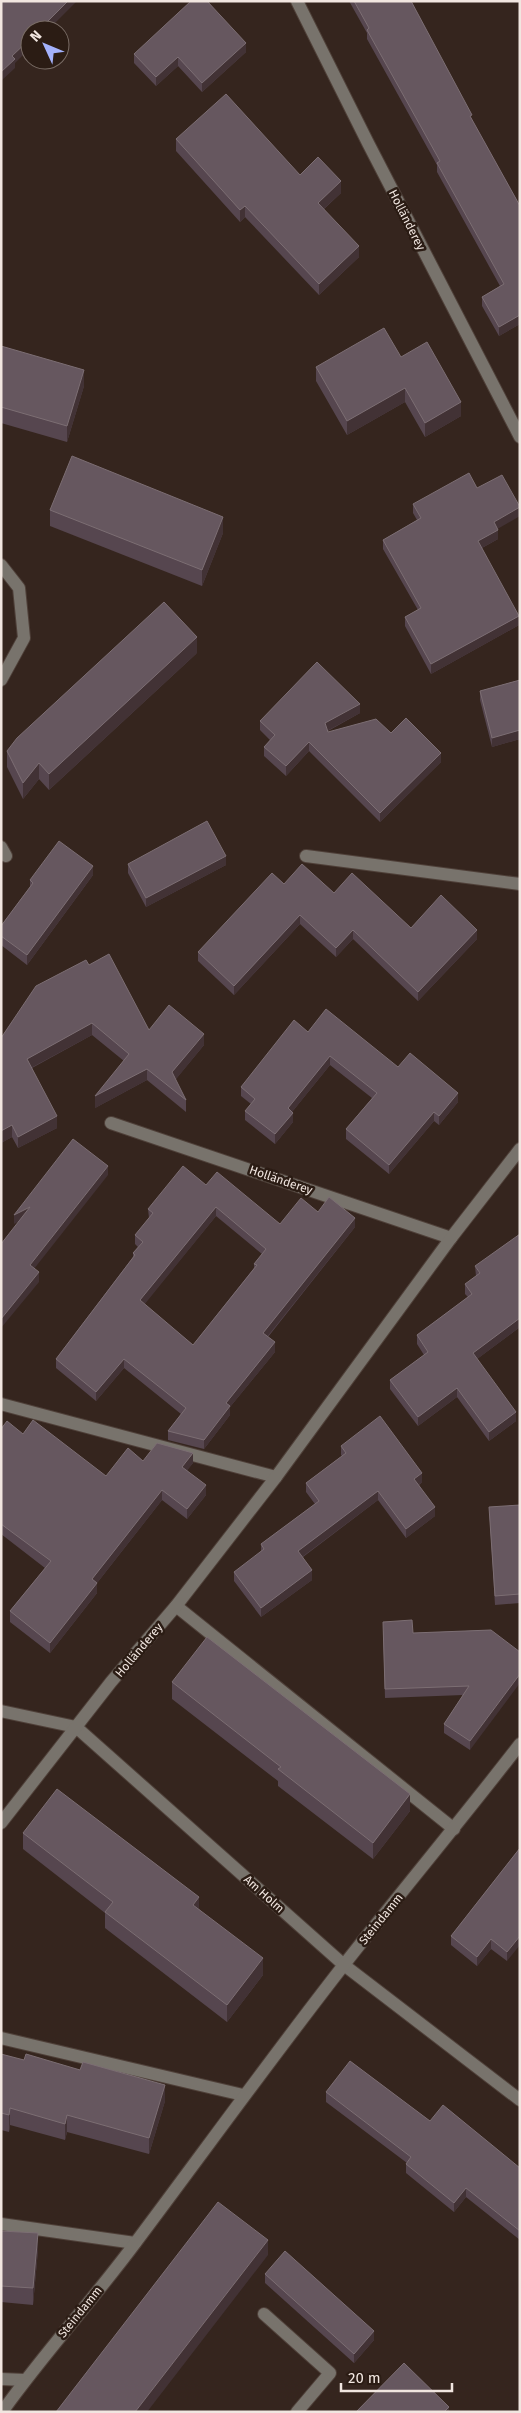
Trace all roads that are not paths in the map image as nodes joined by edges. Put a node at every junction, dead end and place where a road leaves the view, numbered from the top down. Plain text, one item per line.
1 (297, 1) edge
2 (520, 437) edge
3 (1, 565) edge
4 (1, 680) edge
5 (306, 856) dead end
6 (520, 884) edge
7 (111, 1122) dead end
8 (520, 1149) edge
9 (451, 1238) junction
10 (1, 1404) edge
11 (276, 1477) junction
12 (176, 1606) junction
13 (1, 1711) edge
14 (76, 1727) junction
15 (520, 1744) edge
16 (1, 1823) edge
17 (454, 1829) junction
18 (344, 1965) junction
19 (1, 2038) edge
20 (244, 2094) junction
21 (520, 2100) edge
22 (1, 2224) edge
23 (135, 2244) junction
24 (264, 2314) dead end
25 (1, 2379) edge
26 (25, 2380) junction
27 (2, 2412) edge
28 (297, 2412) edge

1 - 2 street, Holländerey
3 - 4 street
5 - 6 street
7 - 9 street, Holländerey
8 - 9 street, Holländerey
9 - 11 street, Holländerey
10 - 11 street
11 - 12 street, Holländerey
12 - 14 street, Holländerey
12 - 17 street
13 - 14 street, Am Holm
14 - 16 street, Holländerey
14 - 18 street, Am Holm
15 - 17 street, Steindamm
17 - 18 street, Steindamm
18 - 20 street, Steindamm
18 - 21 street, Am Holm
19 - 20 street
20 - 23 street, Steindamm
22 - 23 street
23 - 26 street, Steindamm
24 - 28 street
25 - 26 street
26 - 27 street, Steindamm

